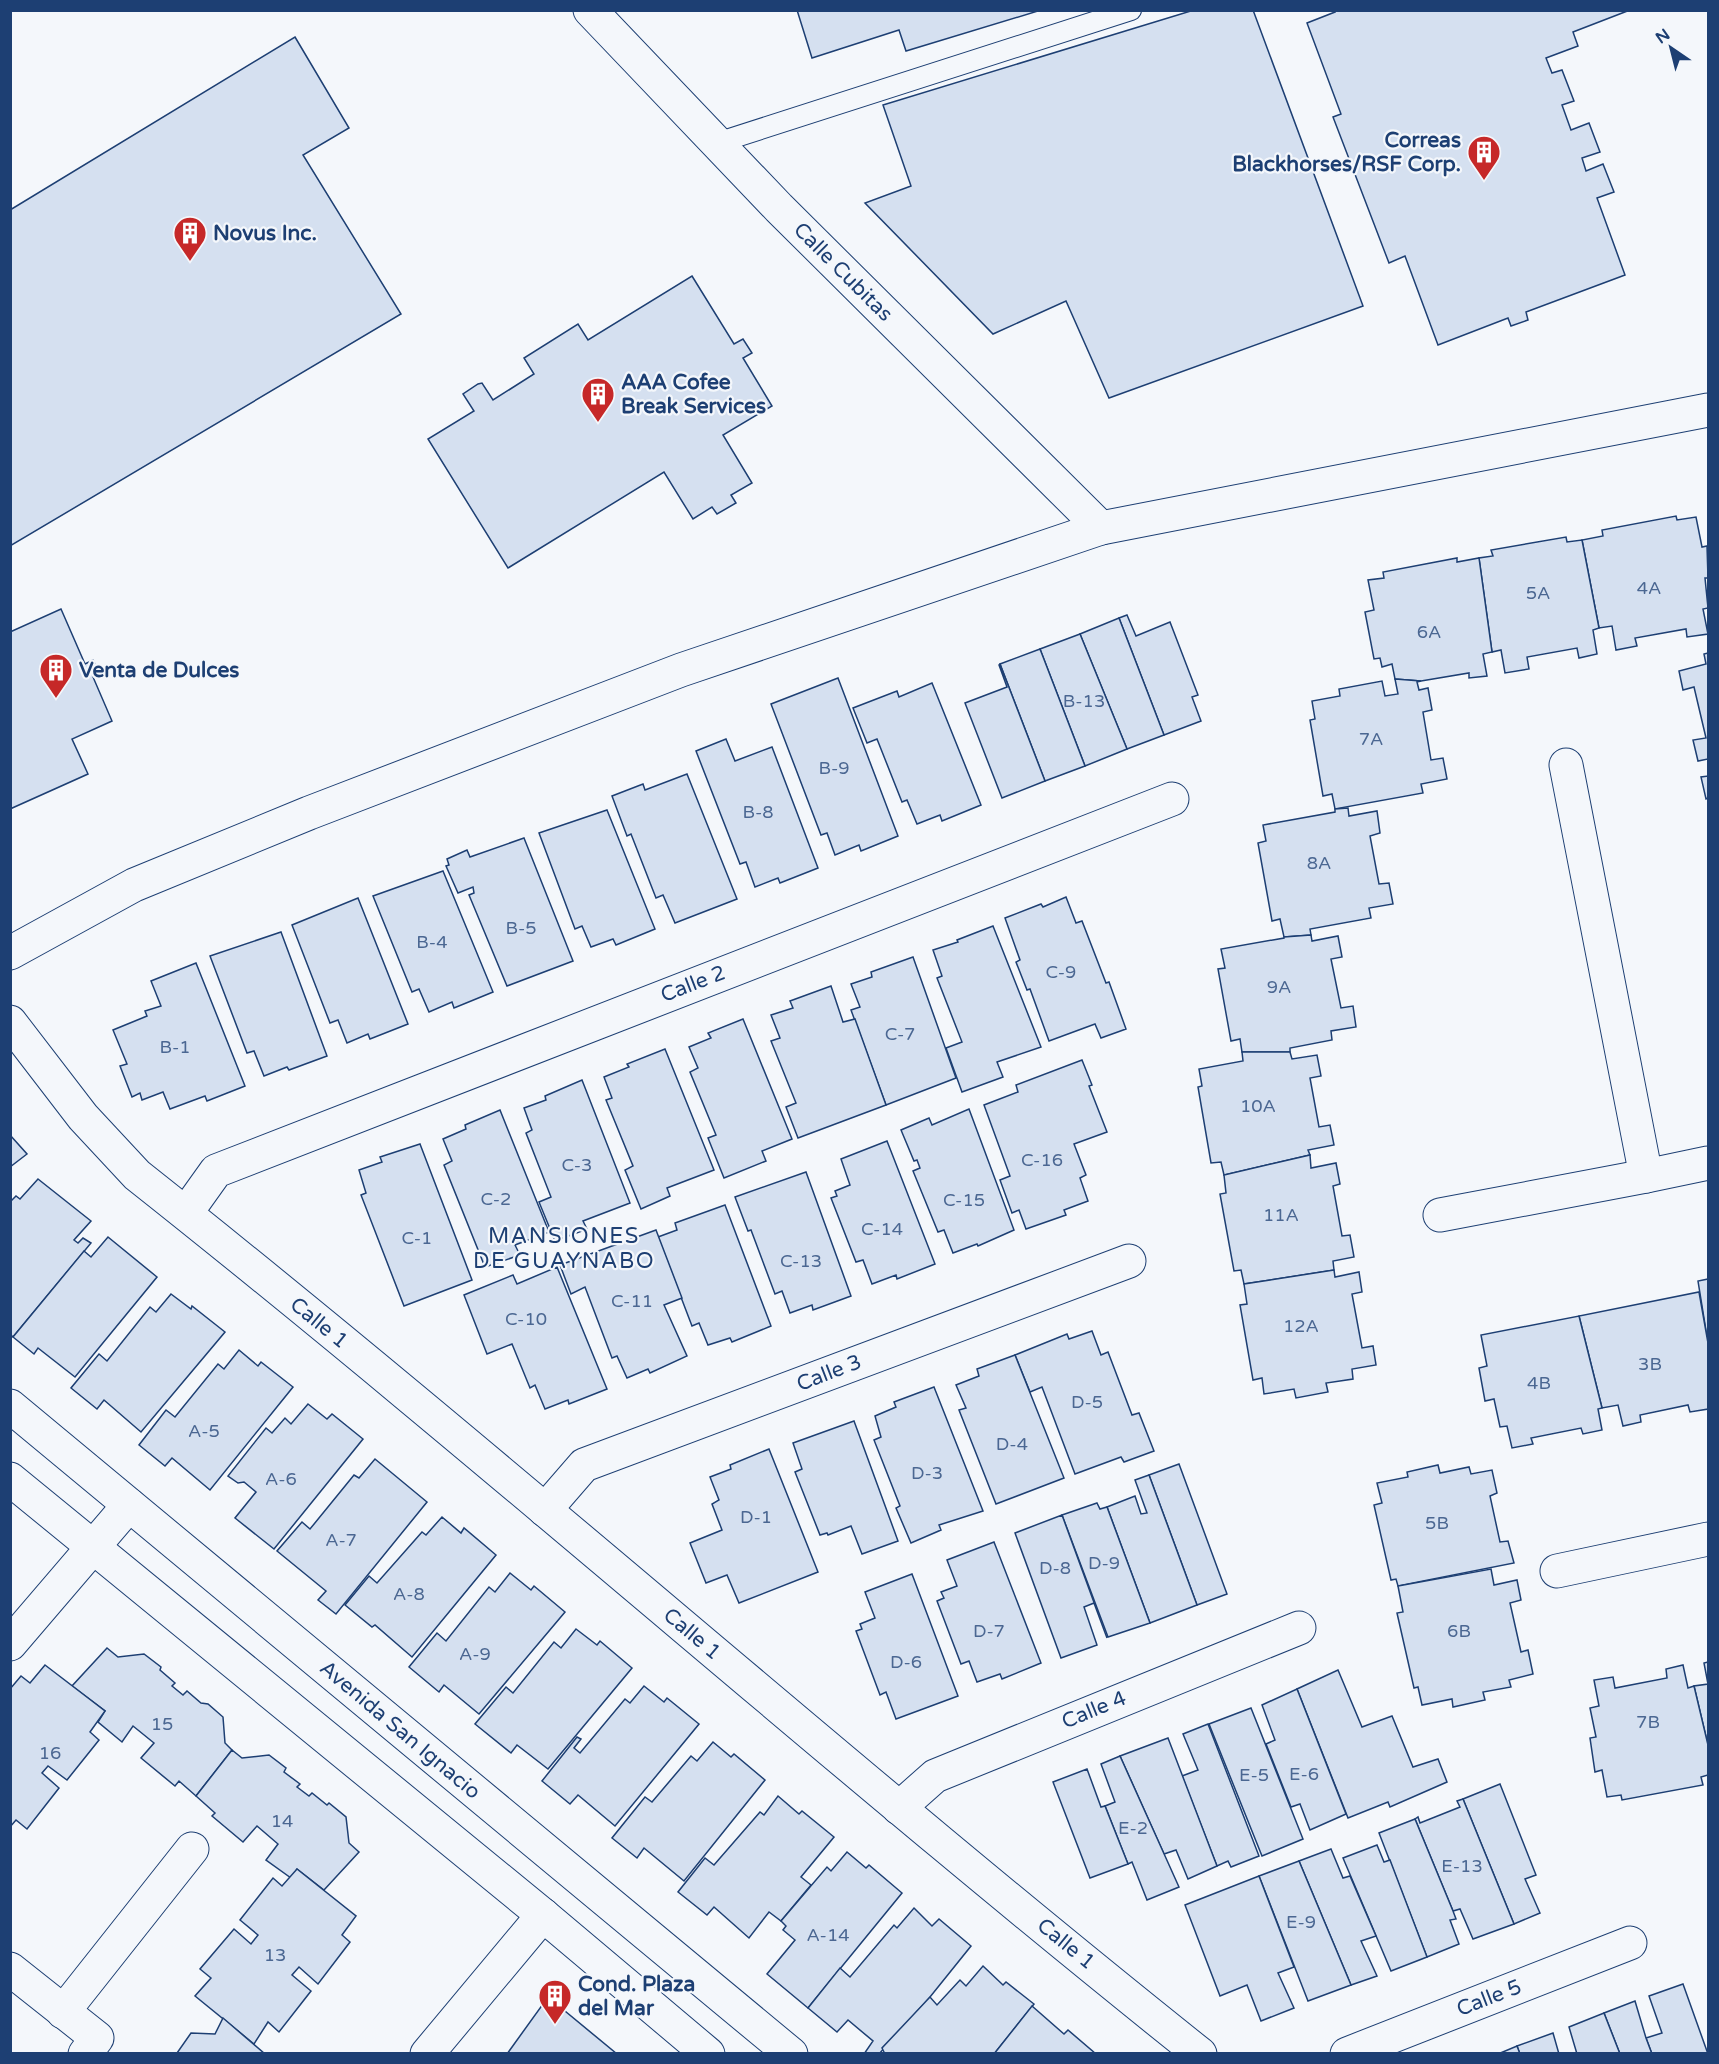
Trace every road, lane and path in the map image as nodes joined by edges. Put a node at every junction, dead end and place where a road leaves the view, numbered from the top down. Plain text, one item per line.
1 (590, 10) edge
2 (1131, 10) edge
3 (717, 143) junction
4 (1708, 410) edge
5 (1101, 528) junction
6 (1566, 765) dead end
7 (1172, 799) dead end
8 (10, 953) edge
9 (10, 1022) edge
10 (1708, 1163) edge
11 (1646, 1176) junction
12 (186, 1213) junction
13 (1440, 1215) dead end
14 (1129, 1261) dead end
15 (10, 1406) edge
16 (10, 1479) edge
17 (129, 1505) junction
18 (545, 1510) junction
19 (1708, 1539) edge
20 (92, 1546) junction
21 (1557, 1571) dead end
22 (1299, 1628) dead end
23 (10, 1644) edge
24 (899, 1808) junction
25 (192, 1849) dead end
26 (543, 1915) junction
27 (1630, 1943) dead end
28 (10, 1969) edge
29 (63, 2012) junction
30 (85, 2054) edge
31 (427, 2054) edge
32 (708, 2054) edge
33 (791, 2054) edge
34 (1200, 2054) edge
35 (1347, 2054) edge

1 - 3 street, Calle Cubitas
2 - 3 lane
3 - 5 street, Calle Cubitas
4 - 5 street
5 - 8 street
6 - 11 street
7 - 12 street, Calle 2
9 - 12 street, Calle 1
10 - 11 street
11 - 13 street
12 - 18 street, Calle 1
14 - 18 street, Calle 3
15 - 17 street, Avenida San Ignacio
16 - 20 street
17 - 20 street
17 - 33 street, Avenida San Ignacio
18 - 24 street, Calle 1
19 - 21 street
20 - 23 street
20 - 26 street
22 - 24 street, Calle 4
24 - 34 street, Calle 1
25 - 29 street
26 - 31 street
26 - 32 street
27 - 35 street, Calle 5
28 - 29 street
29 - 30 street

